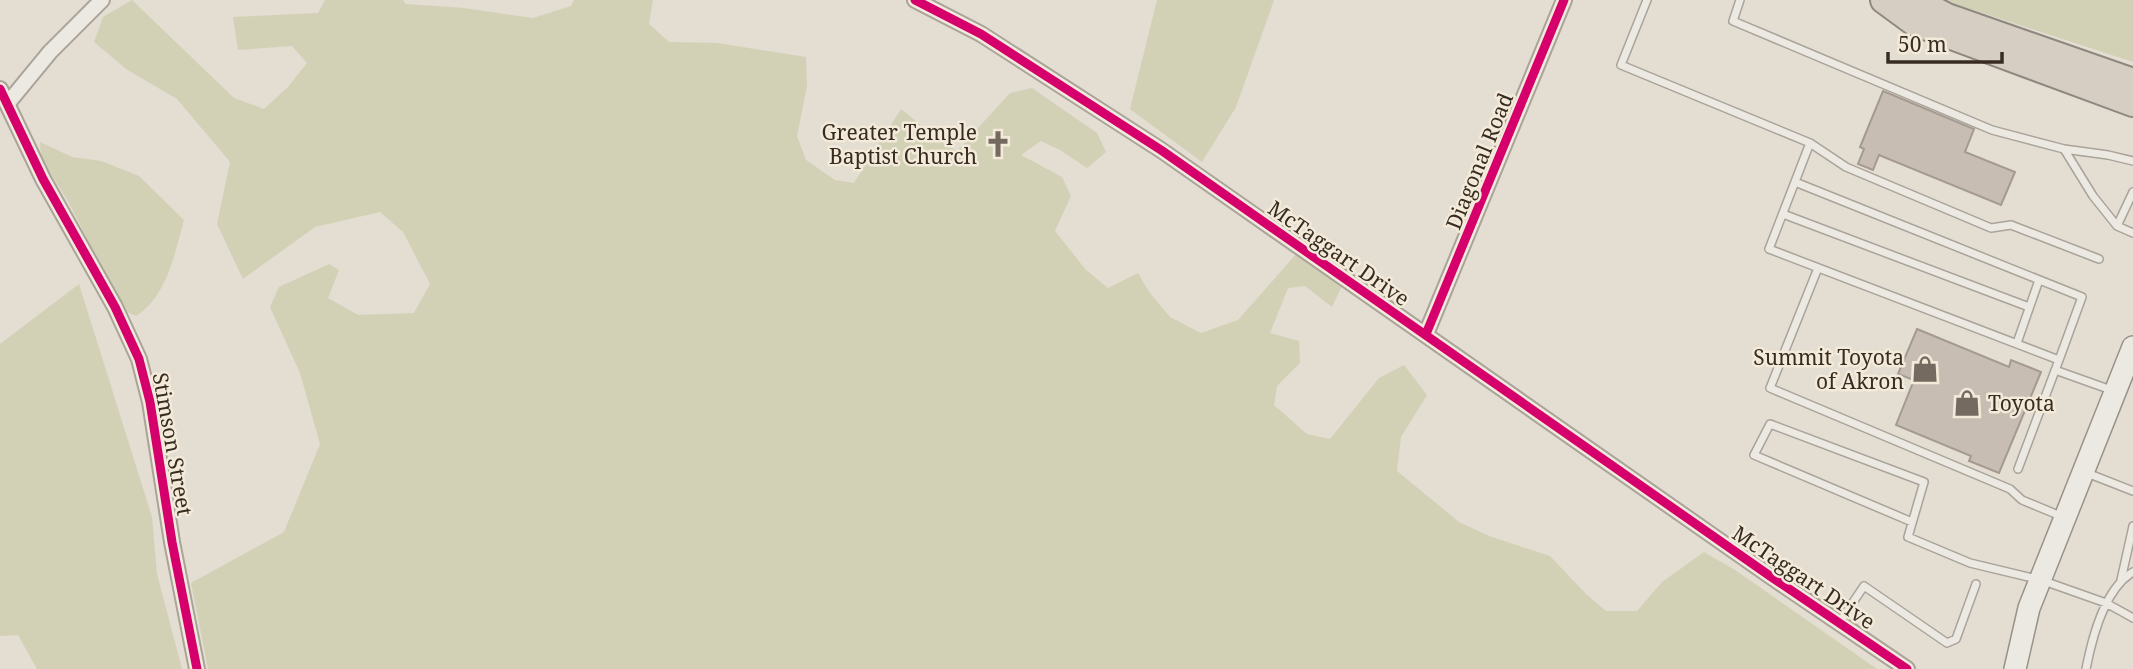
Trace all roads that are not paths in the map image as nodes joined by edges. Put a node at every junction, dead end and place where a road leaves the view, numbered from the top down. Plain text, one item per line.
1 (102, 0) edge
2 (915, 0) edge
3 (1563, 0) edge
4 (1647, 0) edge
5 (1740, 0) edge
6 (1884, 0) edge
7 (1914, 0) edge
8 (2133, 82) edge
9 (0, 89) edge
10 (8, 103) junction
11 (2133, 103) edge
12 (1810, 143) junction
13 (2064, 149) junction
14 (2133, 161) edge
15 (1795, 182) junction
16 (2133, 192) edge
17 (1783, 214) junction
18 (2117, 226) junction
19 (2133, 233) edge
20 (2099, 259) dead end
21 (1818, 268) junction
22 (2039, 280) junction
23 (2029, 307) junction
24 (1426, 334) junction
25 (2017, 344) junction
26 (2133, 347) edge
27 (2059, 360) junction
28 (2055, 370) junction
29 (2115, 391) junction
30 (2018, 469) dead end
31 (2083, 471) junction
32 (2133, 491) edge
33 (2064, 518) junction
34 (1912, 522) junction
35 (2133, 528) edge
36 (2133, 572) edge
37 (2041, 580) junction
38 (2121, 580) junction
39 (1976, 584) dead end
40 (2106, 603) junction
41 (2133, 618) edge
42 (1839, 622) junction
43 (197, 669) edge
44 (1907, 669) edge
45 (2015, 669) edge
46 (2086, 669) edge

1 - 10 street
2 - 24 street, McTaggart Drive
3 - 24 street, Diagonal Road
4 - 12 lane
5 - 13 lane
6 - 11 highway
7 - 8 highway
9 - 10 street, Stimson Street
10 - 43 street, Stimson Street
12 - 15 lane
12 - 20 lane
13 - 14 lane
13 - 18 lane
15 - 17 lane
15 - 22 lane
16 - 18 lane
17 - 21 lane
17 - 23 lane
18 - 19 lane
21 - 25 lane
21 - 33 lane
22 - 23 lane
22 - 27 lane
23 - 25 lane
24 - 42 street, McTaggart Drive
25 - 27 lane
26 - 29 main road
27 - 28 lane
28 - 29 lane
28 - 30 lane
29 - 31 main road
31 - 32 lane
31 - 33 main road
33 - 37 main road
34 - 34 lane
34 - 37 lane
35 - 38 lane
36 - 38 lane
37 - 40 lane
37 - 45 main road
38 - 40 lane
39 - 42 lane
40 - 41 lane
40 - 46 lane
42 - 44 street, McTaggart Drive

